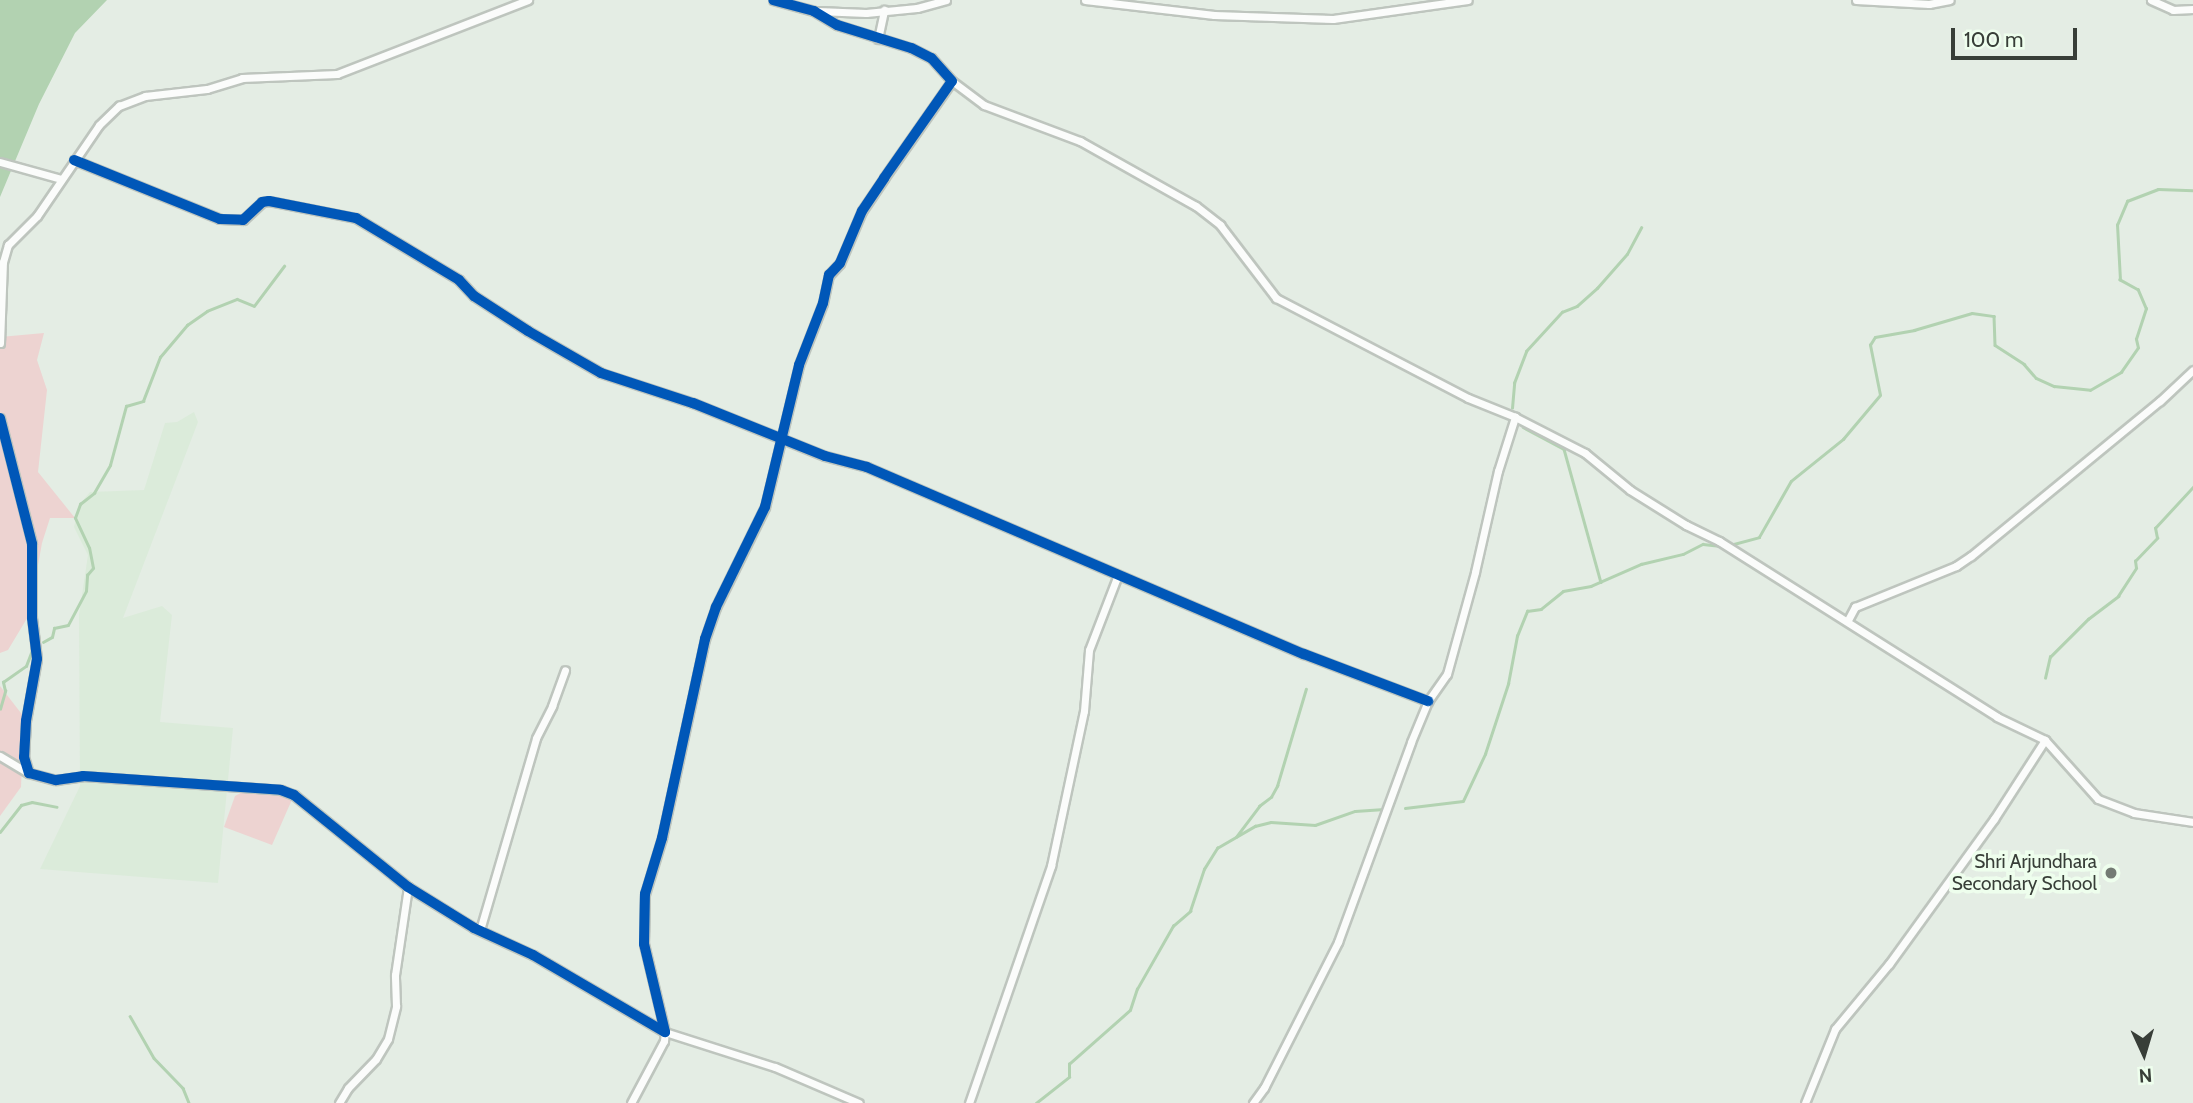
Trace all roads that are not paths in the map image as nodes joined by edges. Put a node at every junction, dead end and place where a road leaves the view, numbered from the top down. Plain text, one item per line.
1 (528, 0) edge
2 (773, 0) edge
3 (946, 0) edge
4 (1085, 0) edge
5 (1468, 0) edge
6 (1856, 0) edge
7 (1950, 0) edge
8 (2151, 0) edge
9 (2193, 9) edge
10 (884, 10) junction
11 (814, 11) junction
12 (878, 39) junction
13 (952, 81) junction
14 (74, 160) junction
15 (0, 162) edge
16 (61, 179) junction
17 (0, 240) edge
18 (8, 246) junction
19 (0, 343) edge
20 (2193, 370) edge
21 (1515, 417) junction
22 (0, 418) edge
23 (781, 440) junction
24 (1118, 575) junction
25 (1848, 620) junction
26 (565, 670) dead end
27 (1428, 701) junction
28 (2045, 740) junction
29 (0, 756) edge
30 (29, 773) junction
31 (2193, 822) edge
32 (408, 887) junction
33 (480, 930) junction
34 (665, 1032) junction
35 (339, 1103) edge
36 (631, 1103) edge
37 (859, 1103) edge
38 (969, 1103) edge
39 (1254, 1103) edge
40 (1805, 1103) edge

1 - 14 street
2 - 11 street
3 - 10 street
4 - 5 street
6 - 7 street
8 - 9 street
10 - 11 street
10 - 12 street
11 - 12 street
12 - 13 street
13 - 21 street
13 - 23 street
14 - 16 street
14 - 23 street
15 - 16 street
16 - 18 street
17 - 18 street
18 - 19 street
20 - 25 street
21 - 25 street
21 - 27 street
22 - 30 street
23 - 24 street
23 - 34 street
24 - 27 street
24 - 38 street
25 - 28 street
26 - 33 street
27 - 39 street
28 - 31 street
28 - 40 street
29 - 30 street
30 - 32 street
32 - 33 street
32 - 35 street
33 - 34 street
34 - 36 street
34 - 37 street

